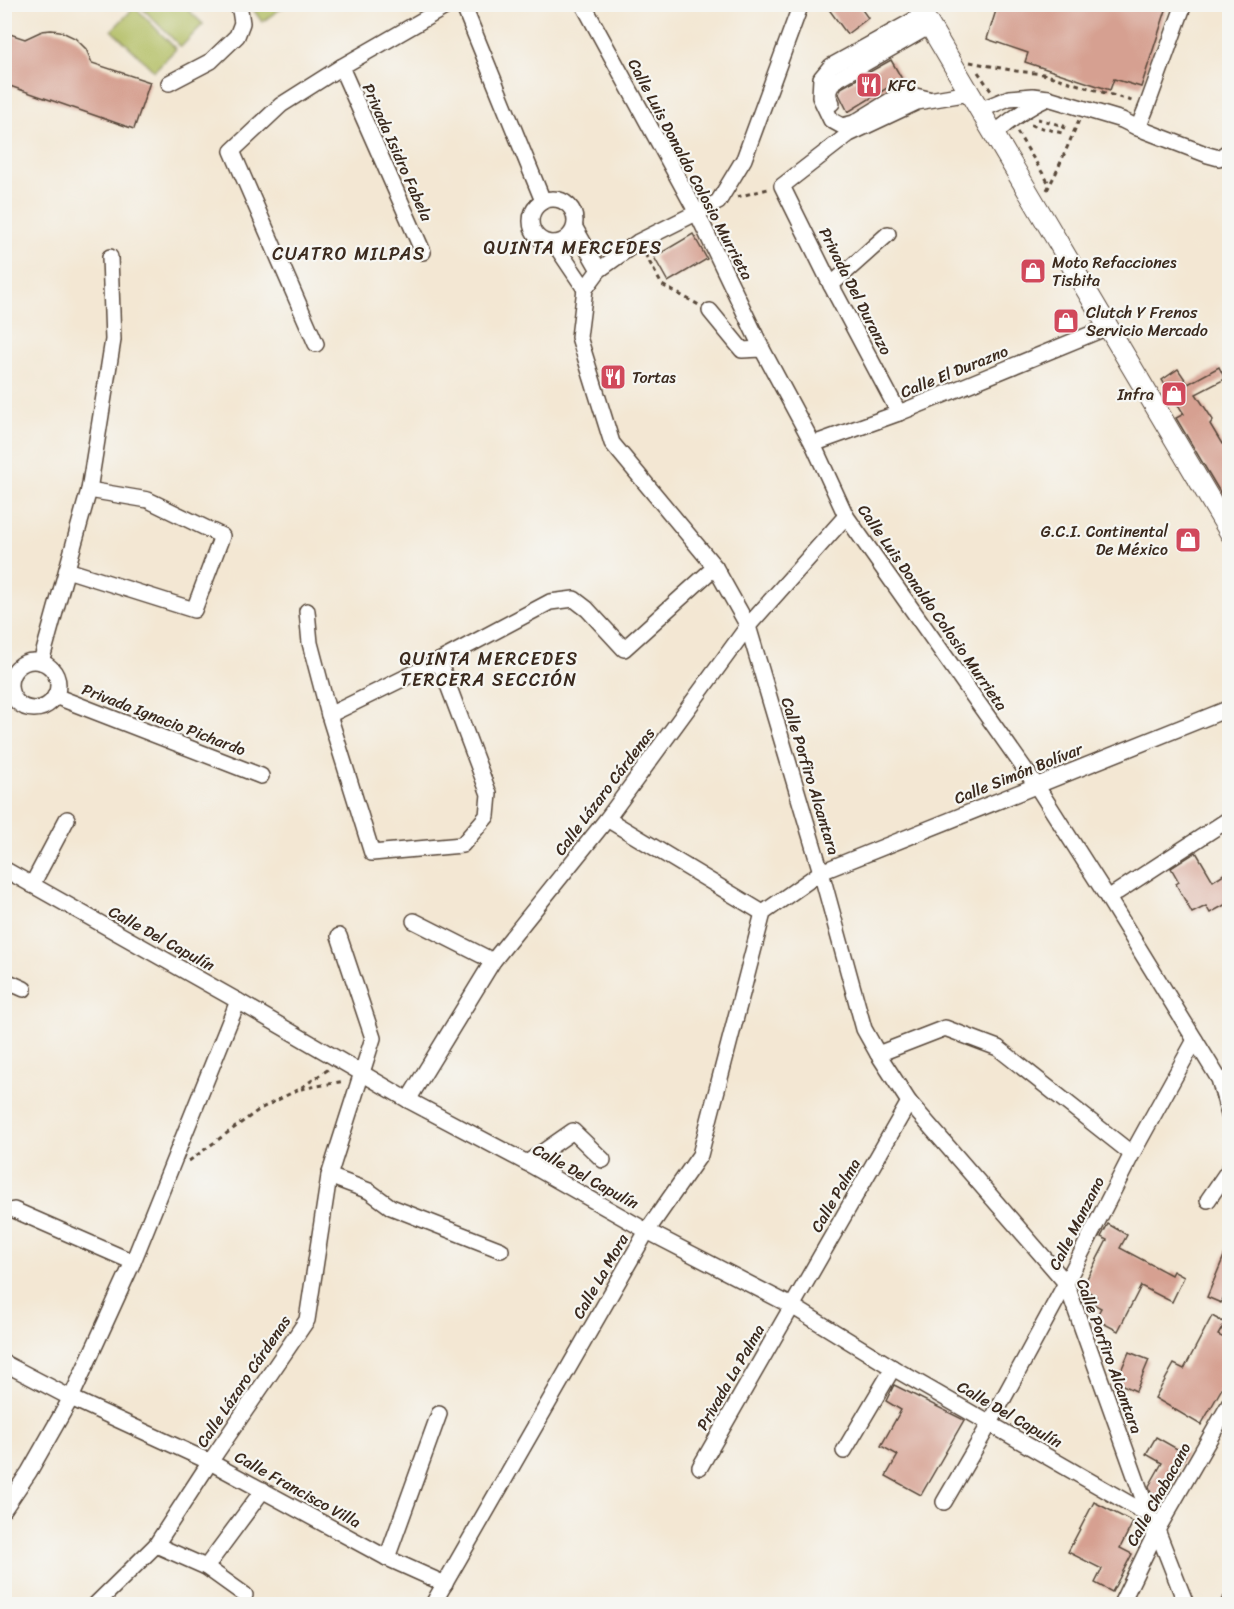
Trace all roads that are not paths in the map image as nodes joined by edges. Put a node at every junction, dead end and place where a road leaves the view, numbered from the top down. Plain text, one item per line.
1 (235, 4) edge
2 (583, 4) edge
3 (801, 4) edge
4 (1184, 4) edge
5 (447, 5) edge
6 (469, 8) edge
7 (924, 15) edge
8 (341, 67) junction
9 (169, 83) dead end
10 (1048, 98) junction
11 (931, 100) junction
12 (975, 102) junction
13 (1138, 128) junction
14 (994, 134) junction
15 (1230, 150) edge
16 (543, 201) junction
17 (697, 213) junction
18 (574, 228) junction
19 (888, 234) dead end
20 (554, 243) junction
21 (423, 252) dead end
22 (110, 257) dead end
23 (599, 270) junction
24 (831, 285) junction
25 (585, 289) junction
26 (710, 311) road end
27 (1108, 327) junction
28 (316, 344) dead end
29 (762, 349) junction
30 (899, 413) junction
31 (813, 444) junction
32 (89, 490) junction
33 (846, 516) junction
34 (1230, 533) edge
35 (715, 567) junction
36 (67, 570) junction
37 (307, 612) dead end
38 (748, 626) junction
39 (439, 661) junction
40 (41, 662) junction
41 (8, 695) edge
42 (55, 696) junction
43 (1230, 708) edge
44 (329, 715) junction
45 (261, 776) dead end
46 (1036, 785) junction
47 (67, 819) dead end
48 (608, 819) junction
49 (1226, 821) dead end
50 (4, 869) edge
51 (821, 872) junction
52 (32, 885) junction
53 (1108, 898) junction
54 (763, 913) junction
55 (414, 921) dead end
56 (339, 936) dead end
57 (493, 961) junction
58 (4, 980) edge
59 (24, 989) dead end
60 (238, 1001) junction
61 (1195, 1040) junction
62 (878, 1054) junction
63 (361, 1075) junction
64 (408, 1100) junction
65 (909, 1102) junction
66 (1230, 1118) edge
67 (1132, 1154) junction
68 (603, 1160) dead end
69 (527, 1164) junction
70 (1230, 1168) edge
71 (329, 1176) junction
72 (1208, 1200) dead end
73 (14, 1210) dead end
74 (647, 1231) junction
75 (501, 1250) dead end
76 (133, 1262) junction
77 (1066, 1283) junction
78 (792, 1306) junction
79 (4, 1364) edge
80 (893, 1368) junction
81 (71, 1398) junction
82 (1230, 1403) edge
83 (439, 1414) dead end
84 (990, 1423) junction
85 (844, 1451) dead end
86 (210, 1462) junction
87 (700, 1467) dead end
88 (263, 1490) junction
89 (944, 1502) dead end
90 (4, 1509) edge
91 (1149, 1515) junction
92 (1157, 1530) junction
93 (156, 1545) junction
94 (387, 1558) junction
95 (206, 1568) junction
96 (445, 1584) junction
97 (245, 1595) dead end
98 (96, 1605) edge
99 (433, 1605) edge
100 (1121, 1605) edge
101 (1186, 1605) edge

1 - 9 street
2 - 17 street, Calle Luis Donaldo Colosio Murrieta
3 - 17 street, Calle Porfiro Alcantara
4 - 13 street
5 - 6 street
5 - 8 street
6 - 16 street
7 - 11 street
7 - 12 main road
8 - 21 street, Privada Isidro Fabela
8 - 28 street
10 - 12 street
10 - 13 street
10 - 14 street
11 - 12 street
11 - 24 street, Privada Del Duranzo
12 - 14 main road
13 - 15 street
14 - 27 main road
16 - 18 street
16 - 20 street
17 - 23 street, Calle Porfiro Alcantara
17 - 29 street, Calle Luis Donaldo Colosio Murrieta
18 - 20 street
18 - 23 street
19 - 24 street
20 - 25 street
22 - 32 street
23 - 25 street, Calle Porfiro Alcantara
24 - 30 street, Privada Del Duranzo
25 - 35 street, Calle Porfiro Alcantara
26 - 29 street
27 - 30 street, Calle El Durazno
27 - 34 main road
29 - 31 street, Calle Luis Donaldo Colosio Murrieta
30 - 31 street, Calle El Durazno
31 - 33 street, Calle Luis Donaldo Colosio Murrieta
32 - 36 street
32 - 36 street
33 - 38 street, Calle Lázaro Cárdenas
33 - 46 street, Calle Luis Donaldo Colosio Murrieta
35 - 38 street, Calle Porfiro Alcantara
35 - 39 street
36 - 40 street
37 - 44 street
38 - 48 street, Calle Lázaro Cárdenas
38 - 51 street, Calle Porfiro Alcantara
39 - 44 street
39 - 44 street
40 - 41 street
40 - 42 street
41 - 42 street
42 - 45 street, Privada Ignacio Pichardo
43 - 46 street, Calle Simón Bolívar
46 - 51 street, Calle Simón Bolívar
46 - 53 street, Calle Luis Donaldo Colosio Murrieta
47 - 52 street
48 - 54 street
48 - 57 street, Calle Lázaro Cárdenas
49 - 53 street
50 - 52 street, Calle Del Capulín
51 - 54 street
51 - 62 street, Calle Porfiro Alcantara
52 - 60 street, Calle Del Capulín
53 - 61 street, Calle Luis Donaldo Colosio Murrieta
54 - 74 street, Calle La Mora
55 - 57 street
56 - 63 street, Calle Lázaro Cárdenas
57 - 64 street, Calle Lázaro Cárdenas
58 - 59 street
60 - 63 street, Calle Del Capulín
60 - 76 street
61 - 66 street, Calle Luis Donaldo Colosio Murrieta
61 - 67 street, Calle Manzano
62 - 65 street, Calle Porfiro Alcantara
62 - 67 street
63 - 64 street, Calle Del Capulín
63 - 71 street, Calle Lázaro Cárdenas
64 - 69 street, Calle Del Capulín
65 - 77 street, Calle Porfiro Alcantara
65 - 78 street, Calle Palma
67 - 77 street, Calle Manzano
68 - 69 street
69 - 74 street, Calle Del Capulín
70 - 72 street
71 - 75 street
71 - 86 street, Calle Lázaro Cárdenas
73 - 76 street
74 - 78 street, Calle Del Capulín
74 - 96 street, Calle La Mora
76 - 81 street
77 - 84 street, Calle Manzano
77 - 91 street, Calle Porfiro Alcantara
78 - 80 street, Calle Del Capulín
78 - 87 street, Privada La Palma
79 - 81 street, Calle Francisco Villa
80 - 84 street, Calle Del Capulín
80 - 85 street
81 - 86 street, Calle Francisco Villa
81 - 90 street
82 - 92 street, Calle Chabacano
83 - 94 street
84 - 89 street, Calle Manzano
84 - 91 street, Calle Del Capulín
86 - 88 street, Calle Francisco Villa
86 - 93 street, Calle Lázaro Cárdenas
88 - 94 street, Calle Francisco Villa
88 - 95 street
91 - 92 street, Calle Porfiro Alcantara
92 - 100 street, Calle Chabacano
92 - 101 street, Calle Porfiro Alcantara
93 - 95 street
93 - 98 street, Calle Lázaro Cárdenas
94 - 96 street, Calle Francisco Villa
95 - 97 street
96 - 99 street, Calle La Mora

